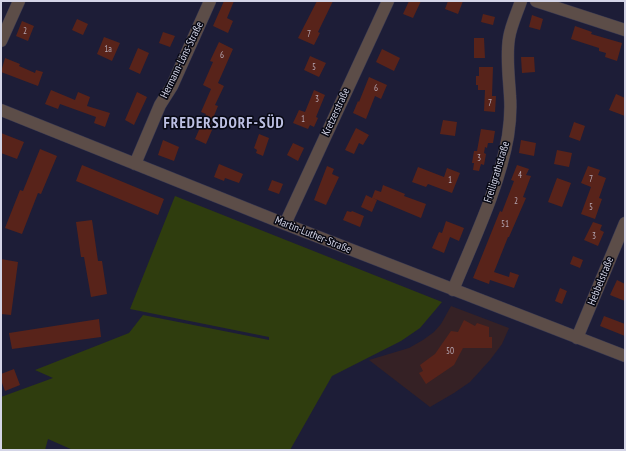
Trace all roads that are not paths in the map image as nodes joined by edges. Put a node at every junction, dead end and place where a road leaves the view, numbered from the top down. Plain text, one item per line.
1 (19, 1) edge
2 (210, 1) edge
3 (388, 1) edge
4 (521, 1) edge
5 (536, 1) edge
6 (625, 30) edge
7 (1, 41) edge
8 (1, 110) edge
9 (135, 164) junction
10 (625, 223) edge
11 (285, 224) junction
12 (453, 290) junction
13 (577, 338) junction
14 (625, 356) edge

1 - 7 street
2 - 9 street, Hermann-Löns-Straße
3 - 11 street, Kretzerstraße
4 - 12 street, Freiligrathstraße
5 - 6 street
8 - 9 street, Martin-Luther-Straße
9 - 11 street, Martin-Luther-Straße
10 - 13 street, Hebbelstraße
11 - 12 street, Martin-Luther-Straße
12 - 13 street, Martin-Luther-Straße
13 - 14 street, Martin-Luther-Straße

